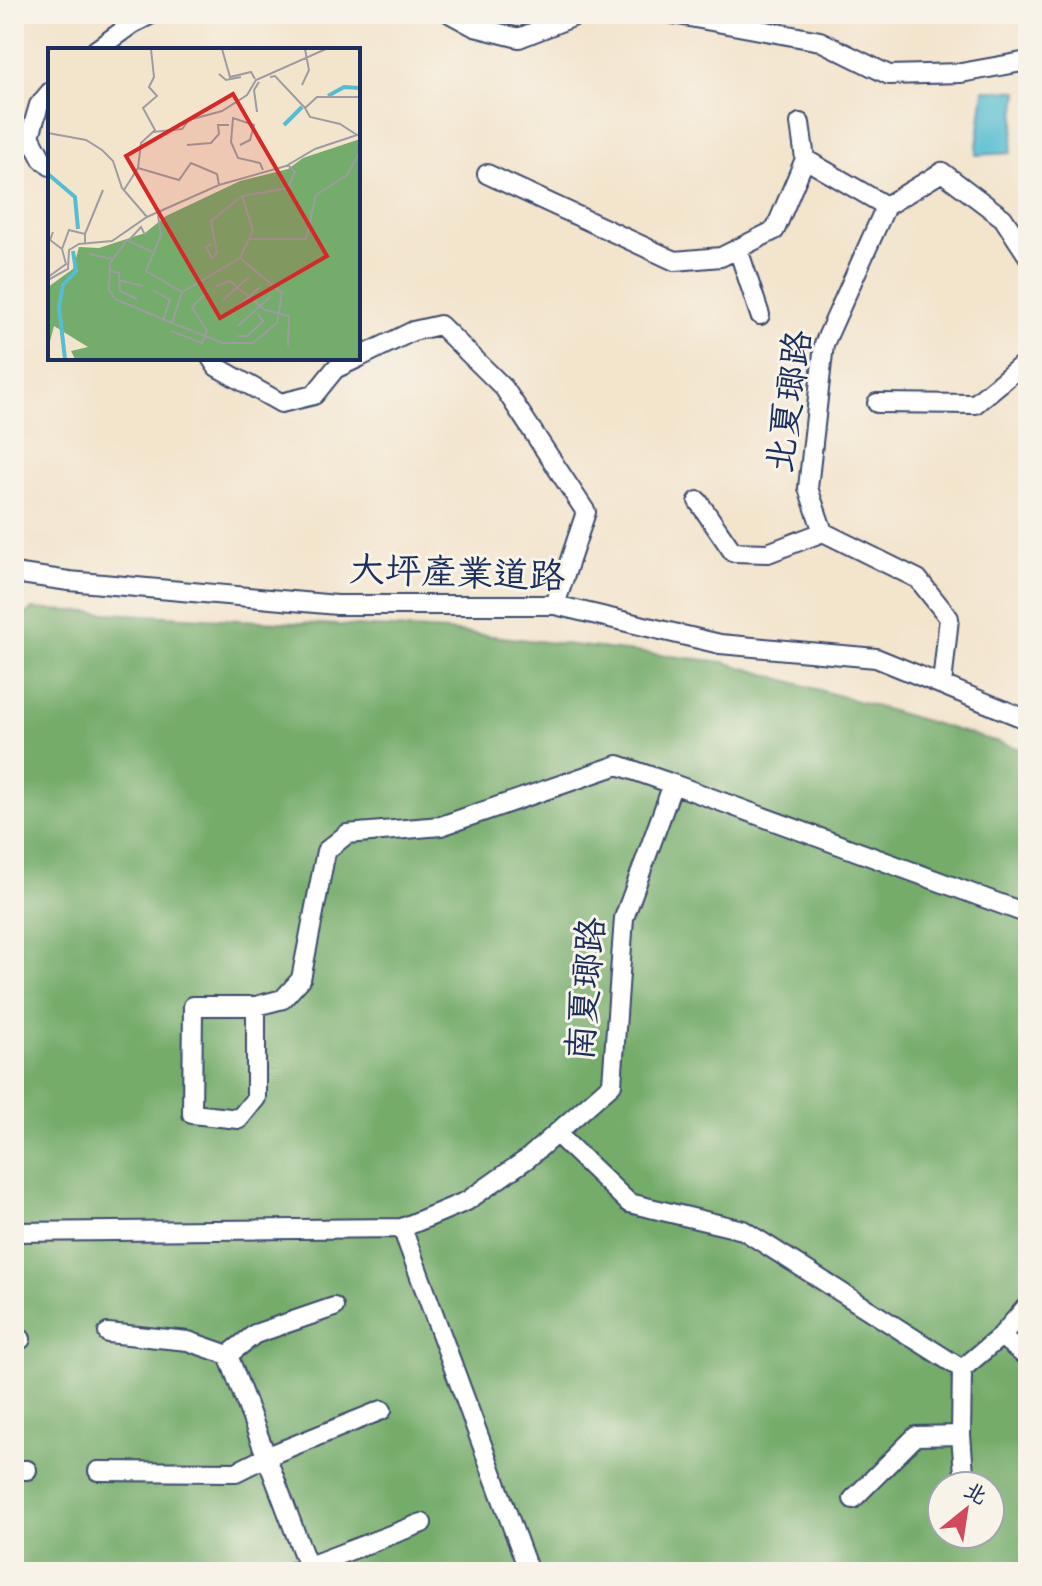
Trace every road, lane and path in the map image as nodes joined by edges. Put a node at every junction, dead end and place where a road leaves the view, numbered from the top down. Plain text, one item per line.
1 (152, 14) edge
2 (451, 14) edge
3 (580, 14) edge
4 (673, 14) edge
5 (99, 48) edge
6 (1028, 61) edge
7 (48, 94) edge
8 (800, 123) dead end
9 (22, 136) edge
10 (805, 159) junction
11 (48, 164) edge
12 (487, 174) dead end
13 (886, 206) junction
14 (738, 249) junction
15 (1028, 256) edge
16 (760, 315) dead end
17 (360, 357) edge
18 (212, 360) edge
19 (354, 360) edge
20 (1028, 360) edge
21 (877, 403) dead end
22 (698, 501) dead end
23 (823, 532) junction
24 (14, 573) edge
25 (555, 605) junction
26 (942, 684) junction
27 (1028, 720) edge
28 (673, 784) junction
29 (1028, 914) edge
30 (256, 1006) junction
31 (557, 1134) junction
32 (402, 1228) junction
33 (14, 1232) edge
34 (1028, 1305) edge
35 (334, 1307) dead end
36 (108, 1333) dead end
37 (1001, 1336) junction
38 (228, 1355) junction
39 (1028, 1358) edge
40 (962, 1369) junction
41 (382, 1410) dead end
42 (961, 1435) junction
43 (268, 1456) junction
44 (964, 1470) edge
45 (98, 1471) dead end
46 (853, 1499) dead end
47 (422, 1523) dead end
48 (304, 1570) edge
49 (529, 1572) edge

1 - 5 street
2 - 3 street
4 - 6 street
7 - 9 street
8 - 10 street
9 - 11 street
10 - 13 street
10 - 14 street
12 - 14 street
13 - 15 street
13 - 23 street, 北夏瑯路
14 - 16 street
17 - 25 street
18 - 19 street
20 - 21 street
22 - 23 street
23 - 26 street
24 - 25 street, 大坪產業道路
25 - 26 street, 大坪產業道路
26 - 27 street, 大坪產業道路
28 - 29 street
28 - 30 street
28 - 31 street, 南夏瑯路
30 - 30 street
31 - 32 street, 南夏瑯路
31 - 40 street
32 - 33 street, 南夏瑯路
32 - 49 street
34 - 37 street
35 - 38 street
36 - 38 street
37 - 39 street
37 - 40 street
38 - 43 street
40 - 42 street
41 - 43 street
42 - 44 street
42 - 46 street
43 - 45 street
43 - 48 street
47 - 48 street

